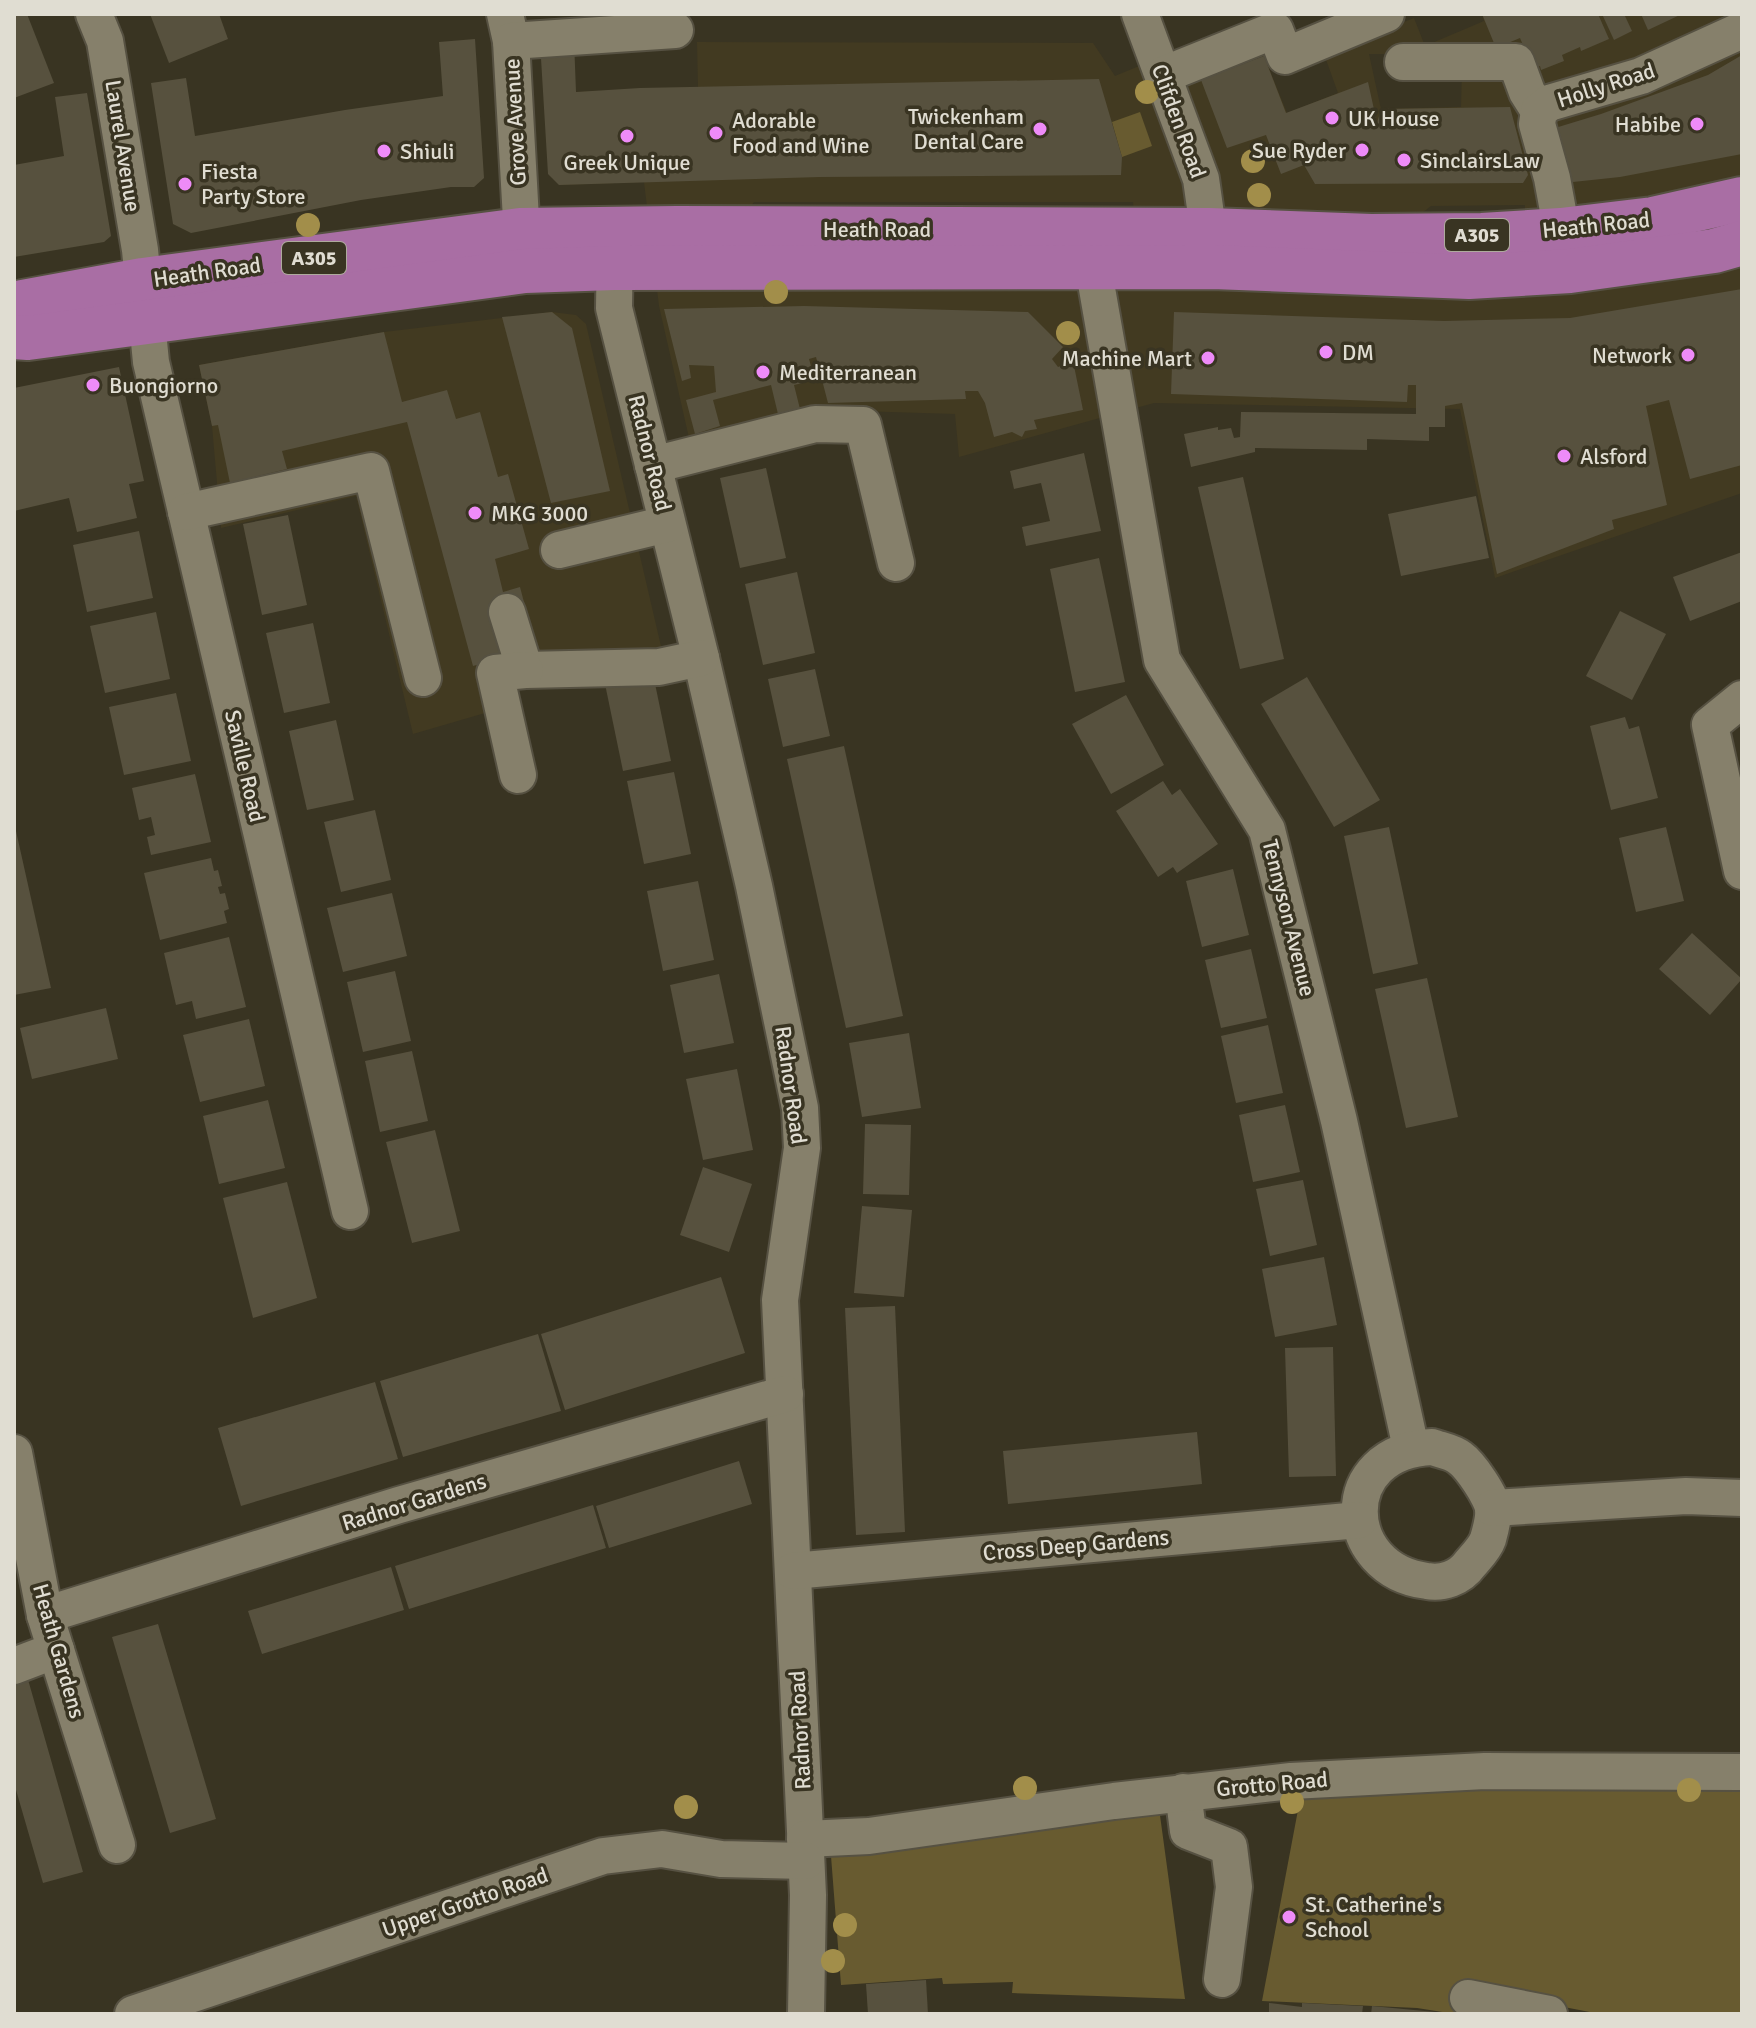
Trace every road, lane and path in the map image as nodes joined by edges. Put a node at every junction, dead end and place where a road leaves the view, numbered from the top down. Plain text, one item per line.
1 (94, 14) edge
2 (1140, 14) edge
3 (1386, 14) edge
4 (508, 28) edge
5 (675, 30) dead end
6 (1742, 30) edge
7 (1403, 62) dead end
8 (1163, 75) junction
9 (1539, 111) junction
10 (1742, 199) edge
11 (1742, 243) edge
12 (615, 249) junction
13 (1090, 249) junction
14 (1211, 249) junction
15 (522, 251) junction
16 (1566, 251) junction
17 (144, 301) junction
18 (14, 306) edge
19 (14, 337) edge
20 (653, 465) junction
21 (186, 512) junction
22 (667, 524) junction
23 (559, 550) dead end
24 (896, 563) dead end
25 (507, 612) dead end
26 (701, 658) junction
27 (525, 670) junction
28 (423, 678) dead end
29 (1742, 699) edge
30 (518, 775) dead end
31 (1742, 871) edge
32 (350, 1211) dead end
33 (785, 1394) junction
34 (1411, 1448) junction
35 (14, 1453) edge
36 (1742, 1498) edge
37 (1493, 1508) junction
38 (1359, 1520) junction
39 (793, 1571) junction
40 (34, 1607) edge
41 (56, 1650) junction
42 (14, 1666) edge
43 (1742, 1772) edge
44 (1183, 1792) junction
45 (117, 1845) dead end
46 (806, 1850) junction
47 (1222, 1979) dead end
48 (1468, 1998) dead end
49 (133, 2014) edge
50 (806, 2014) edge
51 (1549, 2014) edge

1 - 17 street, Laurel Avenue
2 - 8 street, Clifden Road
3 - 8 street
4 - 5 street
4 - 15 street, Grove Avenue
6 - 9 street, Holly Road
7 - 9 street
8 - 14 street, Clifden Road
9 - 16 street, Holly Road
10 - 16 main road, Heath Road / A305
11 - 16 main road, Heath Road / A305
12 - 13 main road, Heath Road / A305
12 - 15 main road, Heath Road / A305
12 - 20 street, Radnor Road
13 - 14 main road, Heath Road / A305
13 - 34 street, Tennyson Avenue
14 - 16 main road, Heath Road / A305
15 - 17 main road, Heath Road / A305
17 - 18 main road, Heath Road / A305
17 - 19 main road, Heath Road / A305
17 - 21 street, Saville Road
20 - 22 street, Radnor Road
20 - 24 street
21 - 28 street
21 - 32 street, Saville Road
22 - 23 street
22 - 26 street, Radnor Road
25 - 27 street
26 - 27 street
26 - 33 street, Radnor Road
27 - 30 street
29 - 31 street
33 - 39 street, Radnor Road
33 - 40 street, Radnor Gardens
34 - 37 street
34 - 38 street
35 - 40 street, Heath Gardens
36 - 37 street
37 - 38 street
38 - 39 street, Cross Deep Gardens
39 - 46 street, Radnor Road
40 - 41 street, Heath Gardens
41 - 42 street
41 - 45 street, Heath Gardens
43 - 44 street, Grotto Road
44 - 46 street, Grotto Road
44 - 47 street
46 - 49 street, Upper Grotto Road
46 - 50 street, Radnor Road
48 - 51 street

